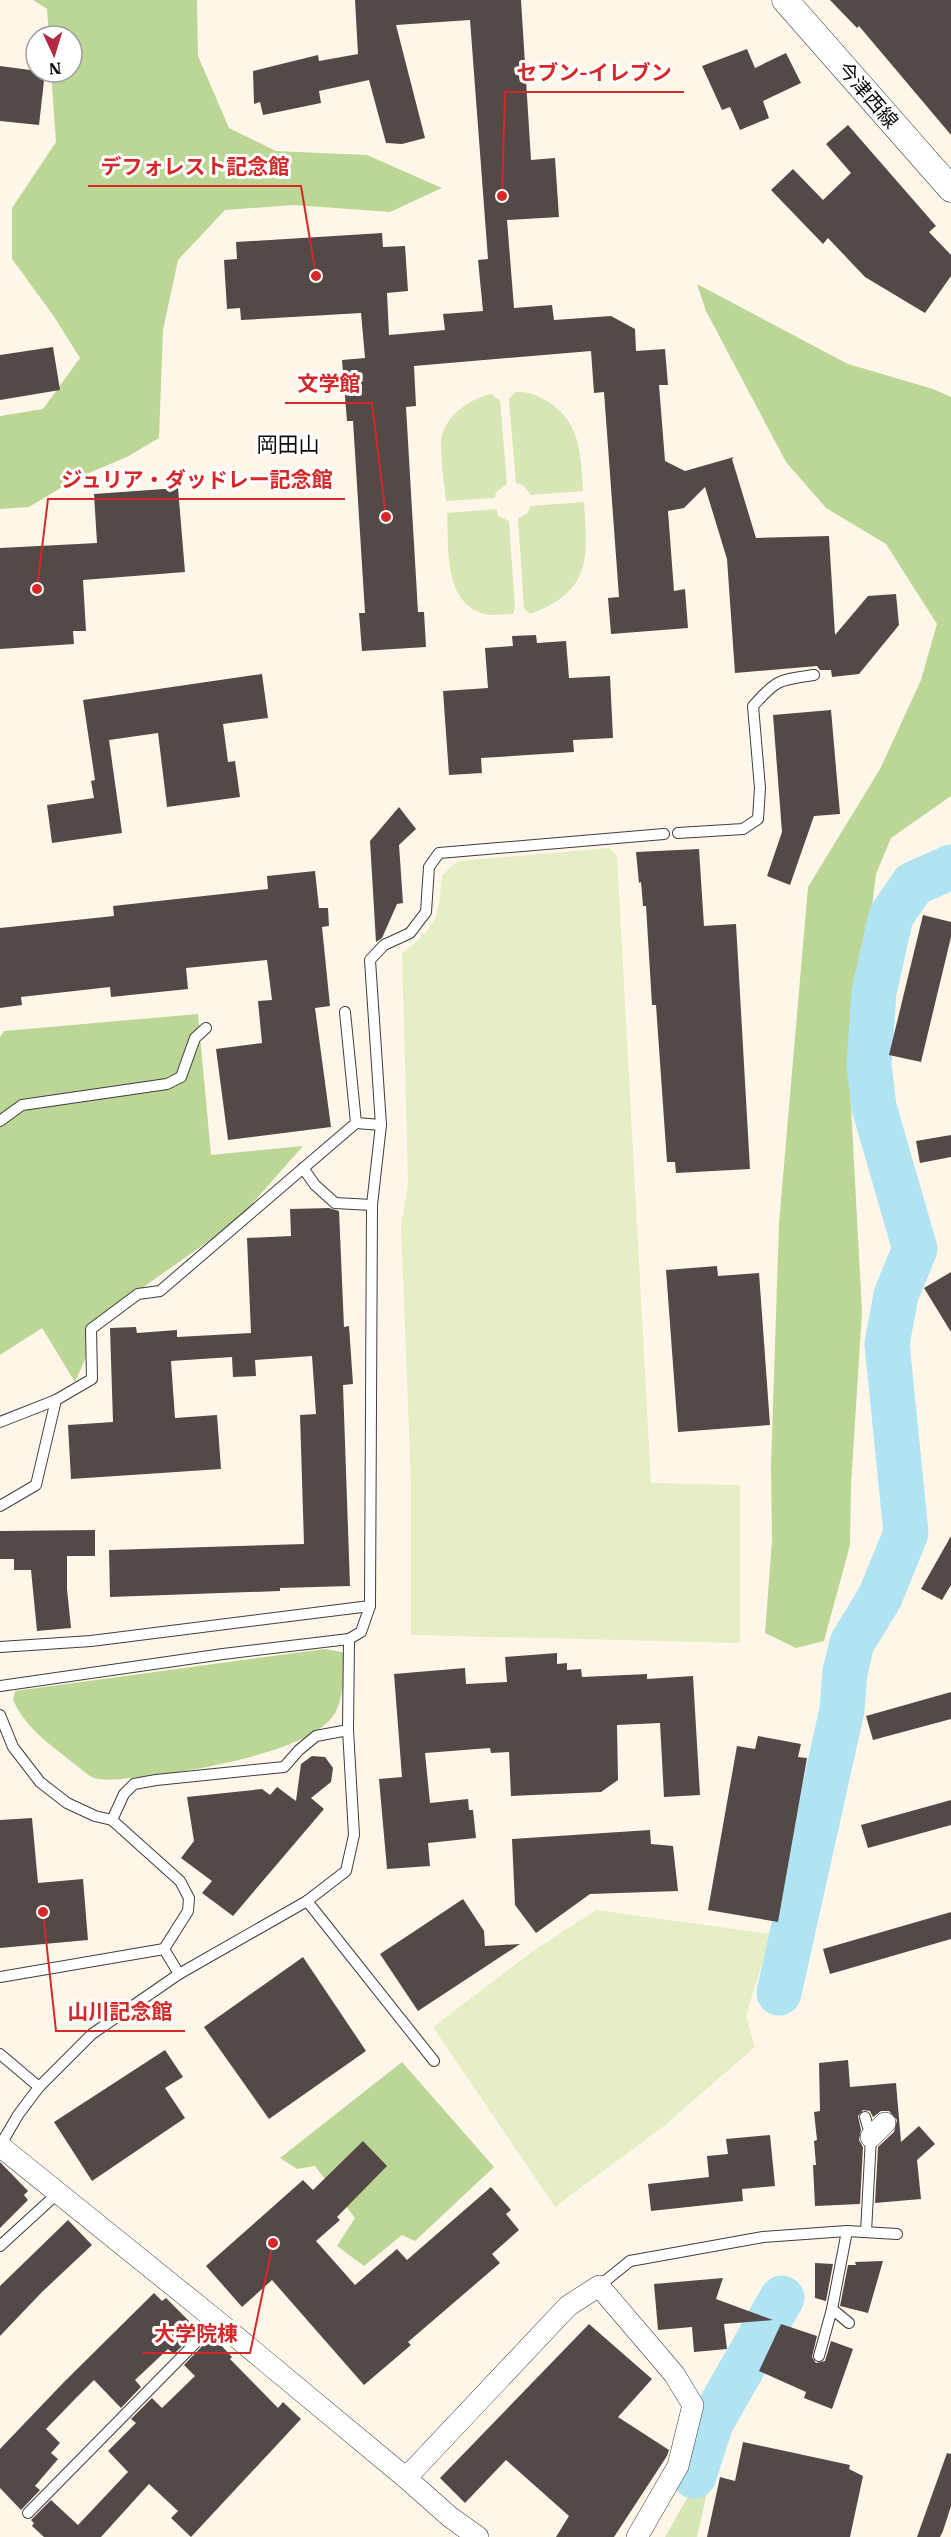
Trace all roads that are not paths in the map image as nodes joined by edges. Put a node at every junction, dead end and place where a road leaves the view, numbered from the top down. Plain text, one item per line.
1 (785, 0) edge
2 (951, 189) edge
3 (814, 675) dead end
4 (678, 833) dead end
5 (664, 834) dead end
6 (345, 1012) dead end
7 (206, 1028) dead end
8 (0, 1121) edge
9 (356, 1123) junction
10 (381, 1125) junction
11 (303, 1168) junction
12 (372, 1205) junction
13 (56, 1400) junction
14 (0, 1422) edge
15 (0, 1506) edge
16 (370, 1606) junction
17 (349, 1639) junction
18 (0, 1647) edge
19 (0, 1686) edge
20 (0, 1715) edge
21 (348, 1730) junction
22 (112, 1820) junction
23 (306, 1901) junction
24 (164, 1949) junction
25 (179, 1974) junction
26 (0, 1977) edge
27 (0, 2054) edge
28 (434, 2061) dead end
29 (39, 2087) junction
30 (874, 2126) dead end
31 (0, 2146) edge
32 (58, 2193) junction
33 (847, 2231) junction
34 (866, 2232) junction
35 (897, 2234) dead end
36 (0, 2246) edge
37 (599, 2286) junction
38 (832, 2309) junction
39 (217, 2321) junction
40 (849, 2323) dead end
41 (819, 2356) dead end
42 (406, 2478) junction
43 (28, 2513) dead end
44 (478, 2537) edge
45 (637, 2537) edge

1 - 2 street, 今津西線
3 - 4 lane
5 - 10 lane
6 - 9 lane
7 - 8 lane
9 - 10 lane
9 - 11 lane
10 - 12 lane
11 - 12 lane
11 - 13 lane
12 - 16 lane
13 - 14 lane
13 - 15 lane
16 - 17 lane
16 - 18 lane
17 - 19 lane
17 - 21 lane
20 - 22 lane
21 - 22 lane
21 - 23 lane
22 - 24 lane
23 - 25 lane
23 - 28 lane
24 - 25 lane
24 - 26 lane
25 - 29 lane
27 - 29 lane
29 - 31 lane
30 - 34 lane
31 - 32 street
32 - 36 lane
32 - 39 street
33 - 34 lane
33 - 37 lane
33 - 38 lane
34 - 35 lane
37 - 42 street
37 - 45 street
38 - 40 lane
38 - 41 lane
39 - 42 street
39 - 43 lane
42 - 44 street

